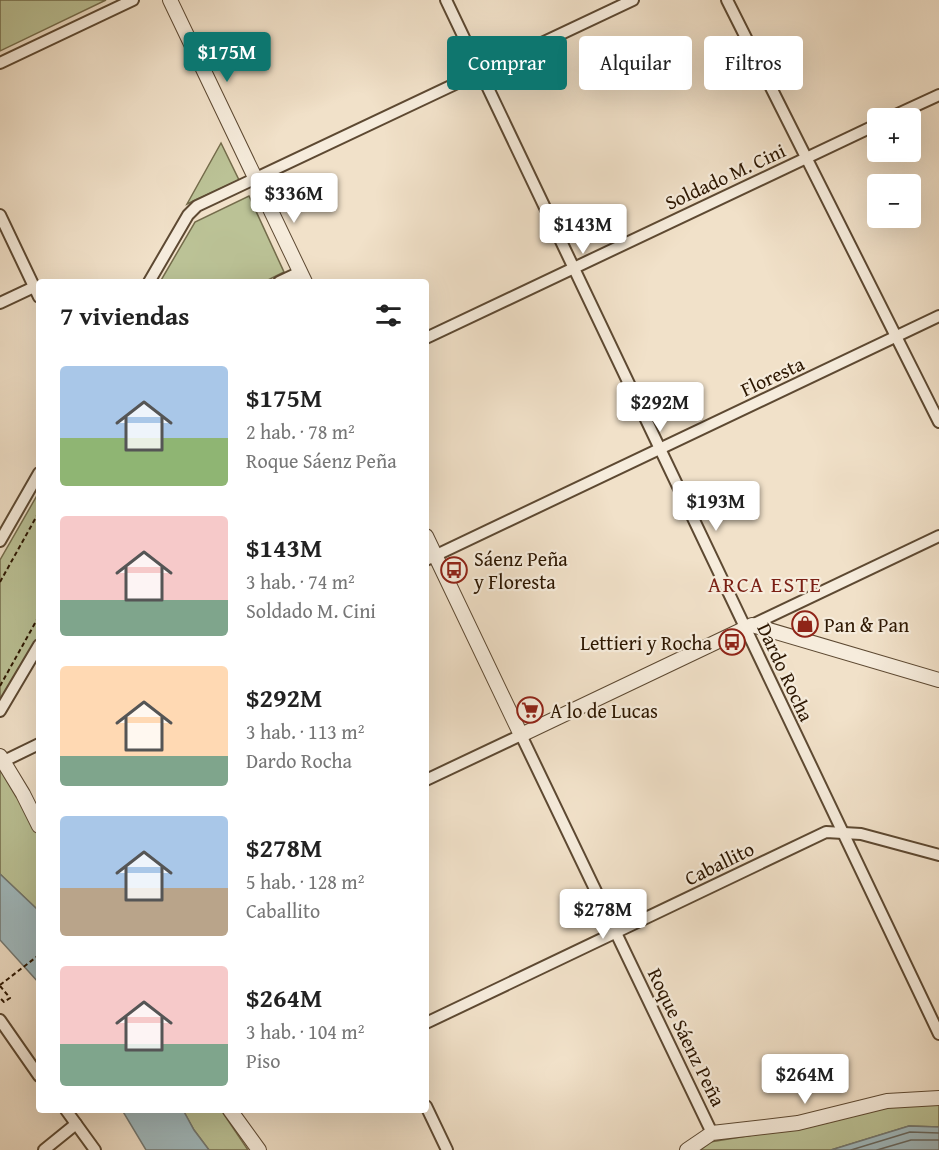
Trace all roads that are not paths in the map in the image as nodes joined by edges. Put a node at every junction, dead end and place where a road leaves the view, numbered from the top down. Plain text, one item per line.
1 (133, 0) edge
2 (170, 0) edge
3 (446, 0) edge
4 (633, 0) edge
5 (727, 0) edge
6 (463, 36) edge
7 (558, 36) edge
8 (0, 63) edge
9 (447, 89) edge
10 (488, 90) edge
11 (939, 95) edge
12 (911, 108) edge
13 (867, 129) edge
14 (806, 158) junction
15 (255, 179) junction
16 (0, 215) edge
17 (574, 268) junction
18 (302, 277) edge
19 (151, 279) edge
20 (36, 290) edge
21 (36, 292) edge
22 (0, 303) edge
23 (939, 316) edge
24 (429, 337) edge
25 (896, 337) junction
26 (939, 422) edge
27 (660, 449) junction
28 (36, 478) edge
29 (939, 536) edge
30 (0, 542) edge
31 (431, 558) edge
32 (749, 626) junction
33 (36, 650) edge
34 (939, 680) edge
35 (0, 711) edge
36 (521, 735) junction
37 (36, 745) edge
38 (2, 758) edge
39 (429, 779) edge
40 (36, 820) edge
41 (841, 831) junction
42 (939, 855) edge
43 (616, 933) junction
44 (0, 1020) edge
45 (429, 1022) edge
46 (939, 1034) edge
47 (36, 1072) edge
48 (939, 1098) edge
49 (429, 1112) edge
50 (68, 1113) edge
51 (236, 1113) edge
52 (76, 1124) junction
53 (712, 1133) junction
54 (44, 1150) edge
55 (95, 1150) edge
56 (259, 1150) edge
57 (447, 1150) edge
58 (687, 1150) edge

1 - 8 street
2 - 15 street
3 - 6 street, Dardo Rocha
4 - 7 street
5 - 14 street
9 - 15 street
10 - 17 street, Dardo Rocha
11 - 12 street
13 - 14 street, Soldado M. Cini
14 - 17 street, Soldado M. Cini
14 - 25 street
15 - 18 street
15 - 19 street
16 - 20 street
17 - 24 street, Soldado M. Cini
17 - 27 street, Dardo Rocha
21 - 22 street
23 - 25 street, Floresta
25 - 26 street
25 - 27 street, Floresta
27 - 31 street, Floresta
27 - 32 street, Dardo Rocha
28 - 30 street
29 - 32 street
31 - 36 street, Roque Sáenz Peña
32 - 34 street
32 - 36 street
32 - 41 street, Dardo Rocha
33 - 35 street
36 - 39 street
36 - 43 street, Roque Sáenz Peña
37 - 38 street
38 - 40 street
41 - 42 street, Caballito
41 - 43 street, Caballito
41 - 46 street, Dardo Rocha
43 - 45 street, Caballito
43 - 53 street, Roque Sáenz Peña
44 - 47 street
48 - 53 street
49 - 57 street
50 - 52 street
51 - 56 street
52 - 54 street
52 - 55 street
53 - 58 street

